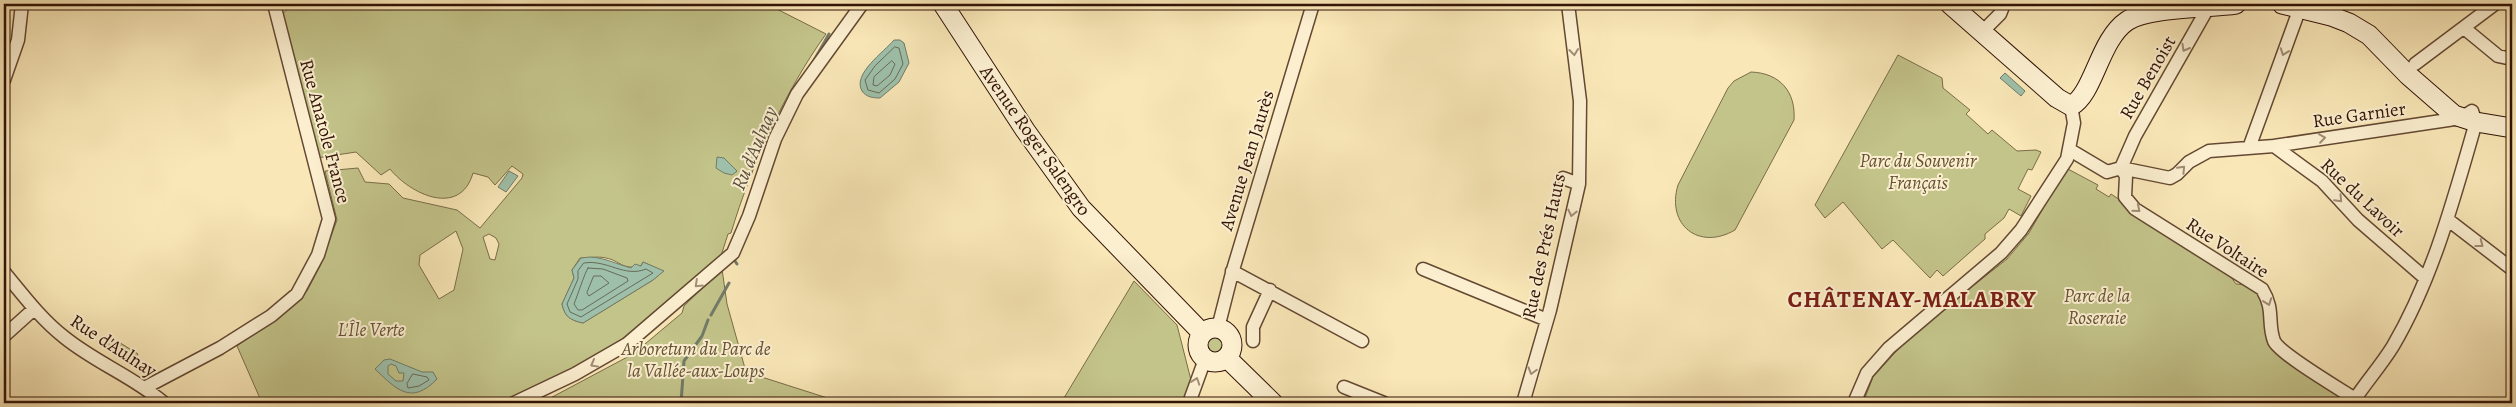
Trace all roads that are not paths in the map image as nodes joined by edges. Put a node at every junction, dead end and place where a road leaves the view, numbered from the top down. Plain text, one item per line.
1 (22, 4) edge
2 (274, 4) edge
3 (862, 4) edge
4 (943, 4) edge
5 (1313, 4) edge
6 (1568, 4) edge
7 (1950, 4) edge
8 (2004, 4) edge
9 (2236, 4) edge
10 (2282, 4) edge
11 (2337, 4) edge
12 (2495, 4) edge
13 (2302, 5) edge
14 (2208, 6) junction
15 (2464, 28) junction
16 (1984, 31) junction
17 (2512, 59) edge
18 (2415, 64) junction
19 (4, 80) edge
20 (2071, 106) junction
21 (2469, 117) junction
22 (2512, 118) edge
23 (2512, 128) edge
24 (2274, 146) junction
25 (2249, 148) junction
26 (2070, 150) junction
27 (2121, 168) junction
28 (1563, 178) dead end
29 (1579, 184) junction
30 (2447, 219) junction
31 (1423, 269) dead end
32 (2512, 269) edge
33 (1232, 271) junction
34 (4, 272) edge
35 (2425, 278) junction
36 (1270, 290) junction
37 (34, 309) junction
38 (1547, 320) junction
39 (1210, 331) junction
40 (4, 336) edge
41 (1253, 341) dead end
42 (1362, 341) dead end
43 (1227, 358) junction
44 (1205, 359) junction
45 (146, 387) junction
46 (1344, 387) dead end
47 (2354, 401) edge
48 (164, 403) edge
49 (514, 403) edge
50 (1189, 403) edge
51 (1273, 403) edge
52 (1384, 403) edge
53 (1523, 403) edge
54 (1854, 403) edge

1 - 19 street
2 - 45 street, Rue Anatole France
3 -> 49 street
4 - 39 street, Avenue Roger Salengro
5 - 33 street, Avenue Jean Jaurès
6 -> 29 street, Rue des Prés Hauts
7 - 16 street
8 - 16 street
9 - 14 street
10 - 13 street
11 - 18 street
12 - 15 street
13 - 21 street
13 -> 25 street
14 - 20 street
14 -> 27 street, Rue Benoist
15 - 17 street
15 - 18 street
16 - 20 street
18 - 21 street
20 - 26 street
21 - 22 street
21 - 23 street
24 -> 21 street, Rue Garnier
21 - 30 street
24 - 25 street, Rue Garnier
24 -> 35 street, Rue du Lavoir
27 -> 25 street, Rue Garnier
26 - 27 street, Rue Garnier
26 - 54 street
27 -> 47 street, Rue Voltaire
28 - 29 street
29 -> 38 street, Rue des Prés Hauts
30 -> 32 street
30 - 35 street
31 - 38 street
33 - 36 street
33 - 39 street, Avenue Jean Jaurès
34 - 37 street, Rue d'Aulnay
35 - 47 street
36 - 41 street
36 - 42 street
37 - 40 street
37 - 45 street, Rue d'Aulnay
38 -> 53 street, Rue des Prés Hauts
39 - 43 street
39 - 44 street
43 - 44 street
43 - 51 street
50 -> 44 street
45 - 48 street, Rue d'Aulnay
46 - 52 street

